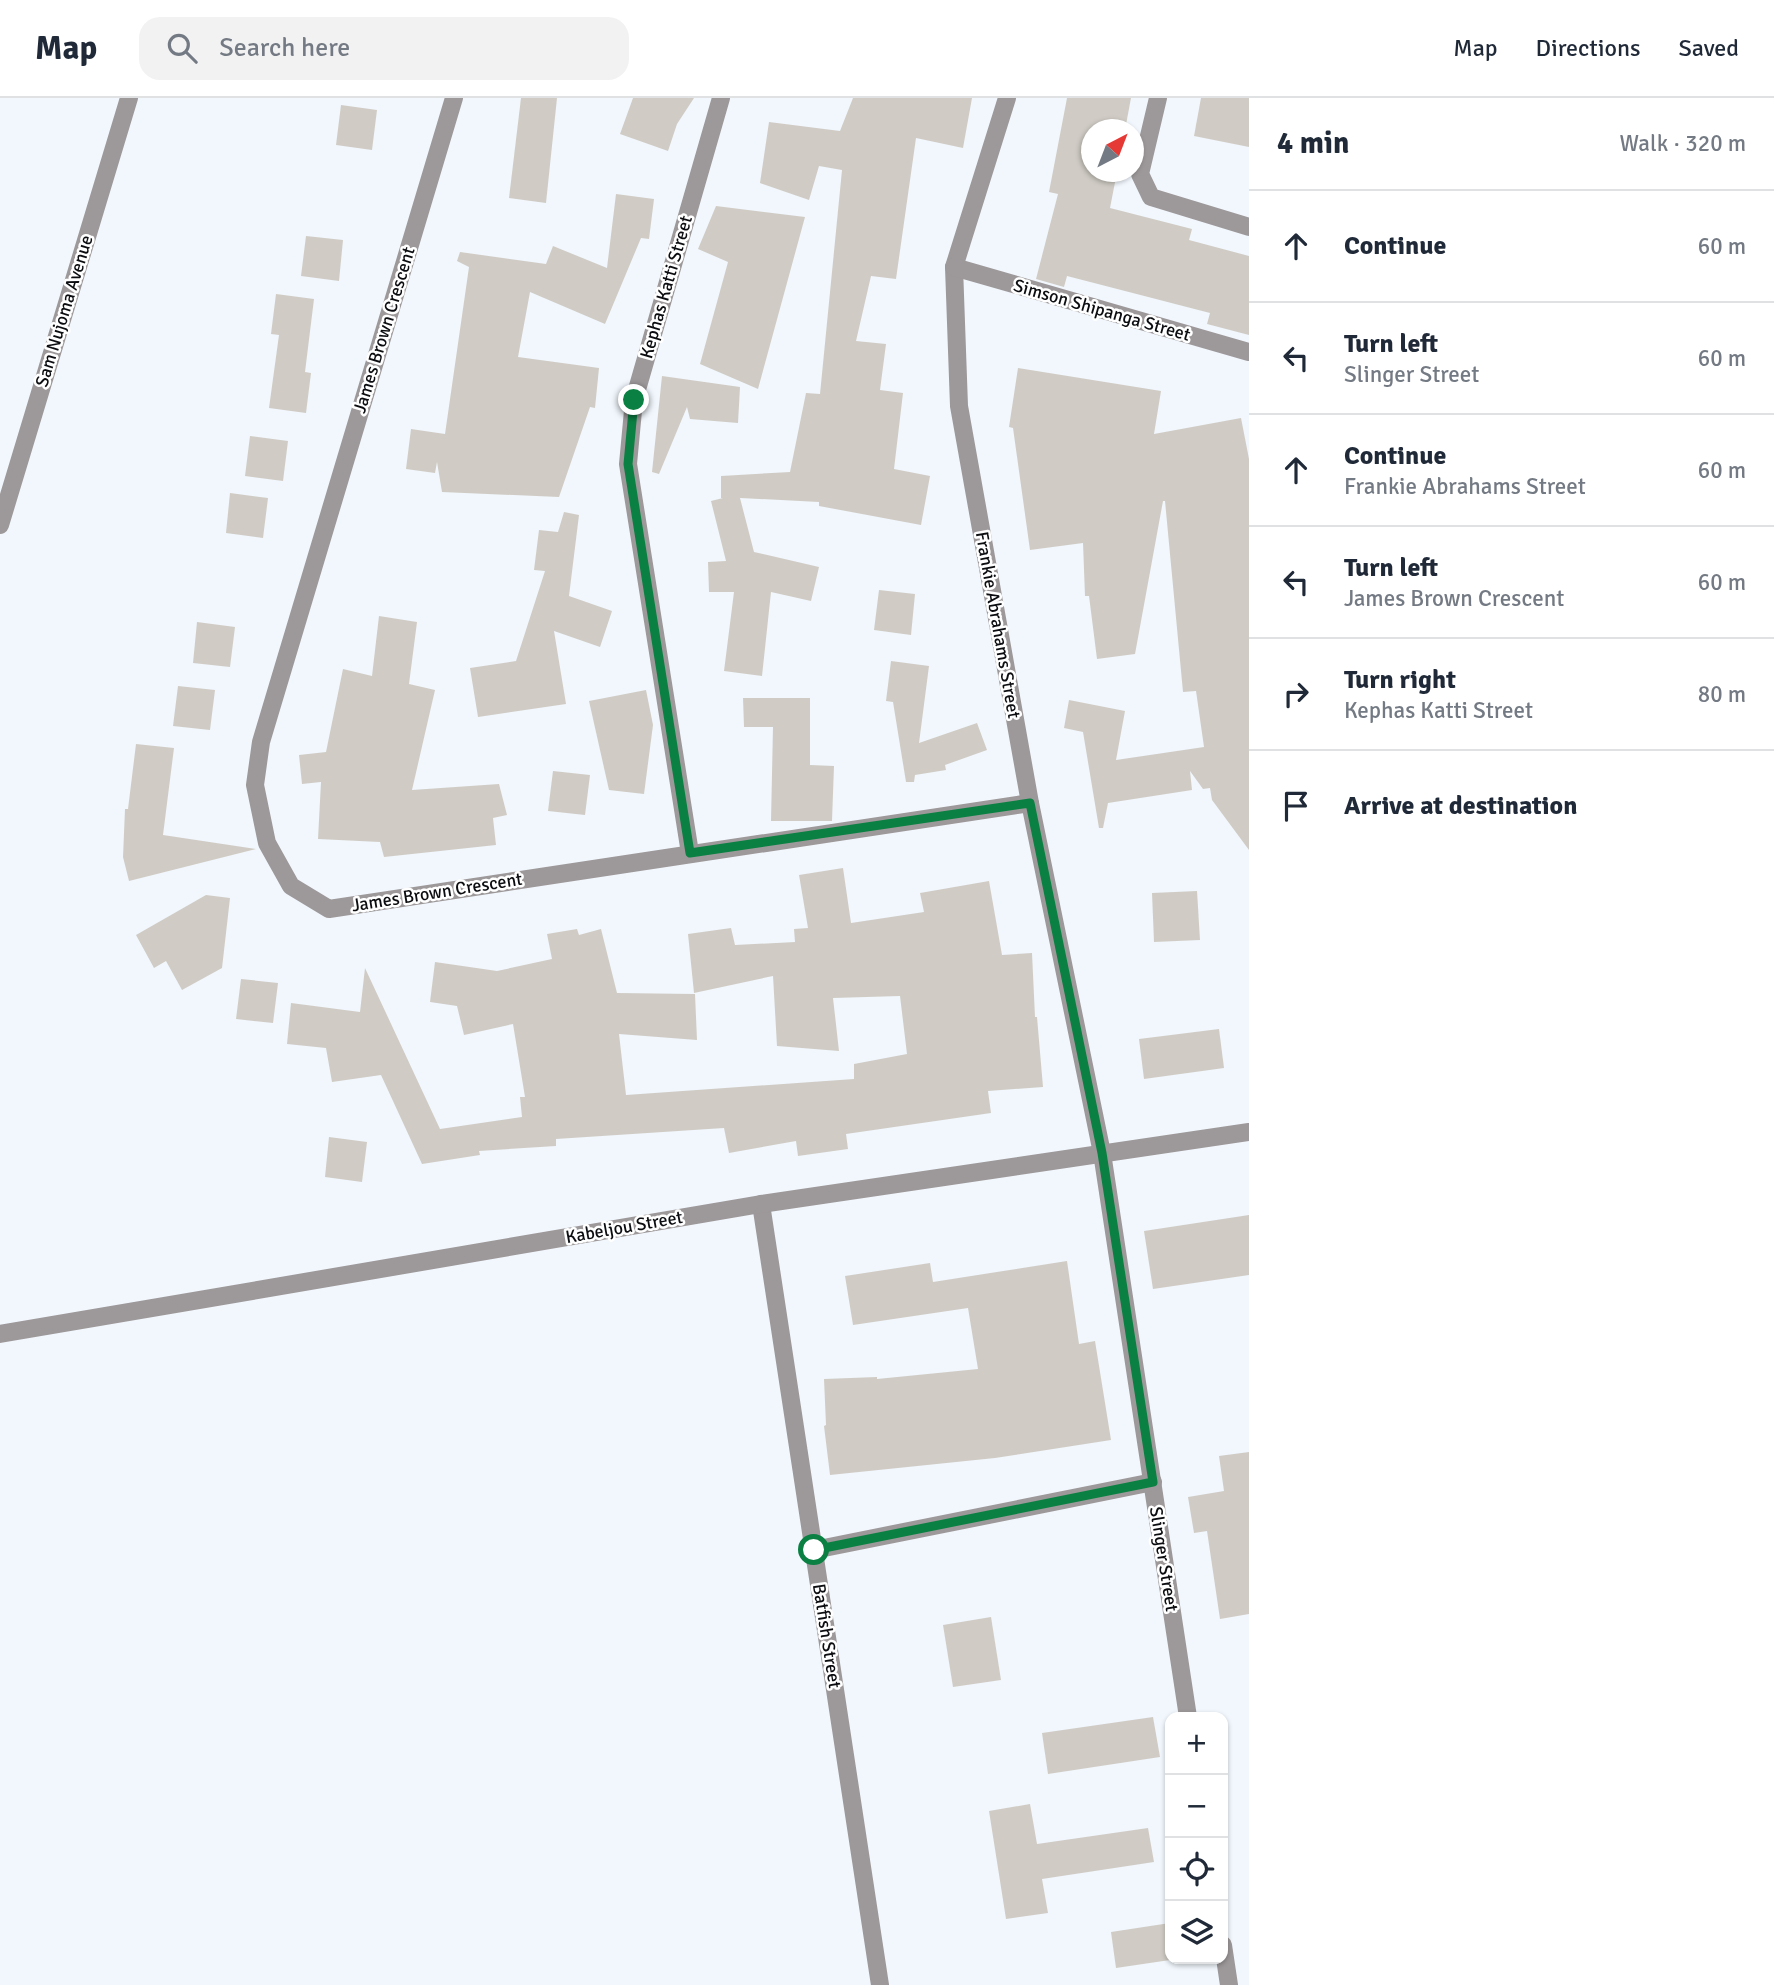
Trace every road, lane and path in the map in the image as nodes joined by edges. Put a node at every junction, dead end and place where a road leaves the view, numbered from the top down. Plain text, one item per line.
1 (130, 98) edge
2 (454, 98) edge
3 (721, 98) edge
4 (1007, 98) edge
5 (1157, 98) edge
6 (1249, 227) edge
7 (954, 267) junction
8 (1249, 352) edge
9 (0, 525) edge
10 (1030, 803) junction
11 (690, 853) junction
12 (1249, 1132) edge
13 (1102, 1153) junction
14 (761, 1204) junction
15 (0, 1334) edge
16 (1153, 1482) junction
17 (814, 1550) junction
18 (1187, 1712) edge
19 (1226, 1964) edge
20 (880, 1985) edge
21 (1229, 1985) edge

1 - 9 street, Sam Nujoma Avenue
2 - 11 street, James Brown Crescent
3 - 11 street, Kephas Katti Street
4 - 7 street, Frankie Abrahams Street
5 - 6 street
7 - 8 street, Simson Shipanga Street
7 - 10 street, Frankie Abrahams Street
10 - 11 street, James Brown Crescent
10 - 13 street, Frankie Abrahams Street
12 - 13 street, Kabeljou Street
13 - 14 street, Kabeljou Street
13 - 16 street, Slinger Street
14 - 15 street, Kabeljou Street
14 - 17 street, Batfish Street
16 - 17 street
16 - 18 street, Slinger Street
17 - 20 street, Batfish Street
19 - 21 street

